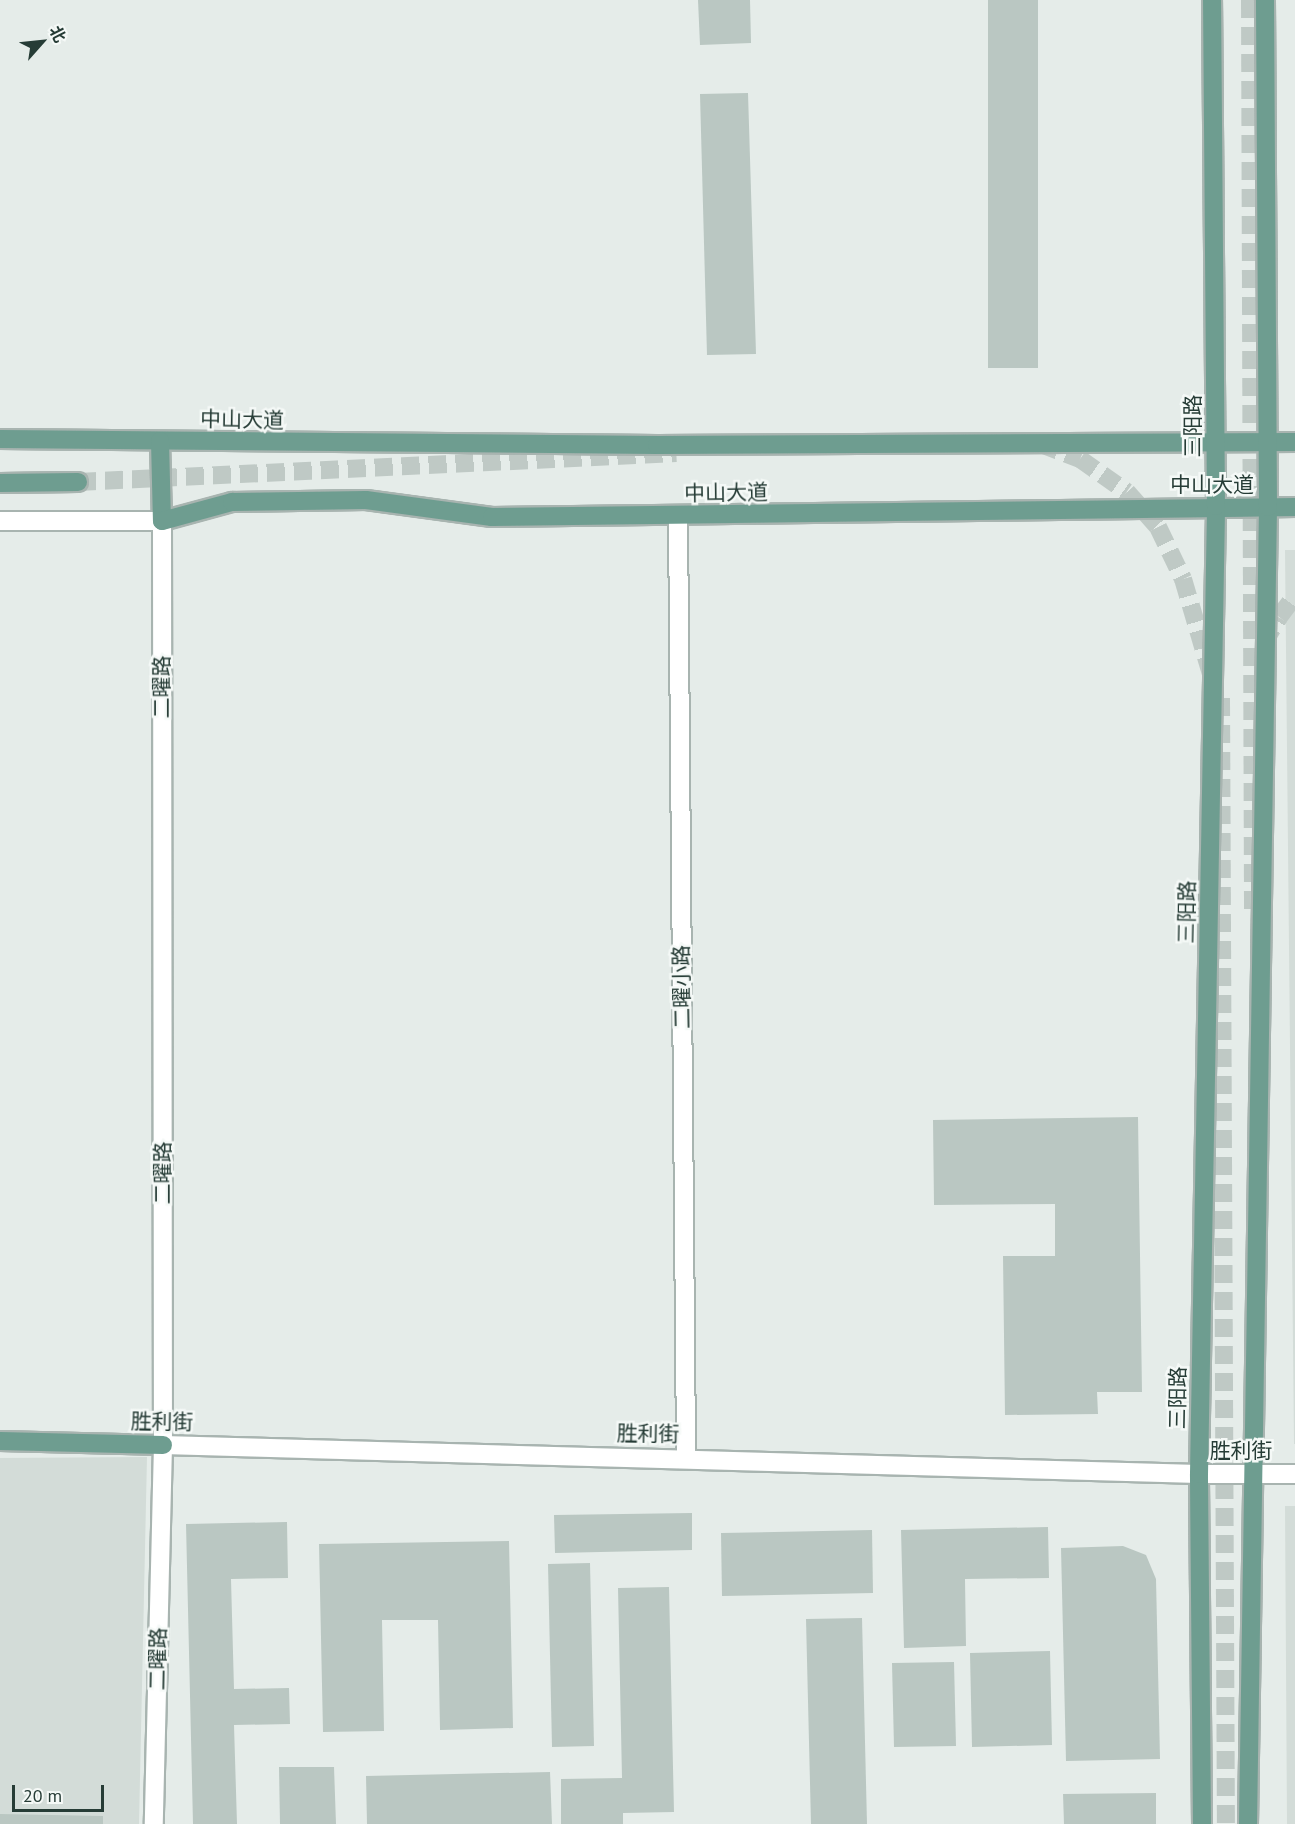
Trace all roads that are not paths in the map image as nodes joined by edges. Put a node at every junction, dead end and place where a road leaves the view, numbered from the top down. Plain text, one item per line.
1 (1212, 0) edge
2 (1265, 0) edge
3 (0, 439) edge
4 (160, 441) junction
5 (1268, 442) junction
6 (1295, 442) edge
7 (1216, 443) junction
8 (78, 482) tunnel mouth
9 (0, 483) edge
10 (1216, 506) junction
11 (1268, 507) junction
12 (1295, 507) edge
13 (678, 517) junction
14 (0, 521) edge
15 (162, 522) junction
16 (0, 1441) edge
17 (164, 1445) junction
18 (687, 1458) junction
19 (1252, 1473) junction
20 (1199, 1474) junction
21 (1295, 1474) edge
22 (154, 1824) edge
23 (1202, 1824) edge
24 (1248, 1824) edge

1 - 7 main road, 三阳路
2 - 5 main road
3 - 4 main road, 中山大道
4 - 7 main road, 中山大道
4 - 15 main road
5 - 6 main road, 中山大道
5 - 7 main road, 中山大道
5 - 11 main road
7 - 10 main road, 三阳路
8 - 9 main road
10 - 11 main road, 中山大道
10 - 13 main road, 中山大道
10 - 20 main road, 三阳路
11 - 12 main road, 中山大道
11 - 19 main road
13 - 15 main road, 中山大道
13 - 18 street, 二曜小路
14 - 15 street, 中山大道
15 - 17 street, 二曜路
16 - 17 main road, 胜利街
17 - 18 street, 胜利街
17 - 22 street, 二曜路
18 - 20 street, 胜利街
19 - 20 street, 胜利街
19 - 21 street, 胜利街
19 - 24 main road
20 - 23 main road, 三阳路

